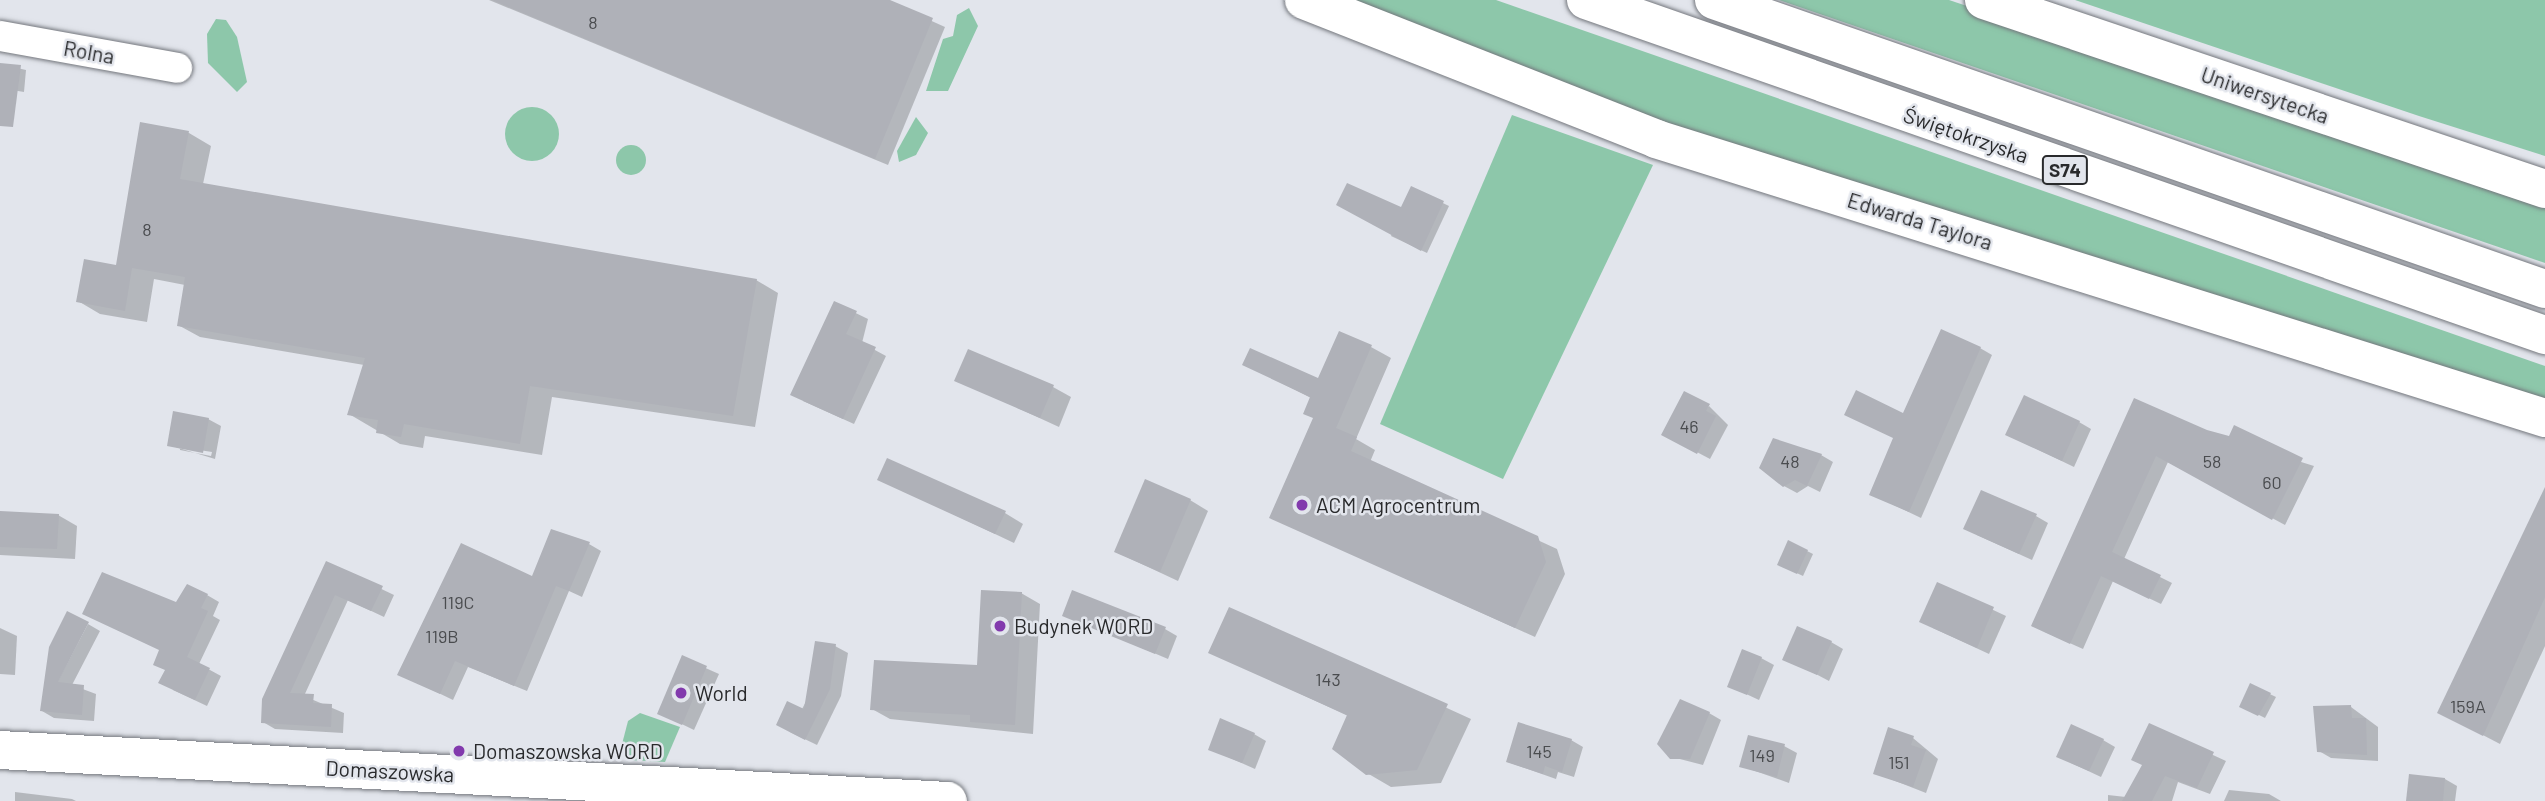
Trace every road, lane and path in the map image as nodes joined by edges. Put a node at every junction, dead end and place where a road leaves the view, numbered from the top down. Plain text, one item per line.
1 (1304, 0) edge
2 (1586, 0) edge
3 (1714, 0) edge
4 (1984, 0) edge
5 (0, 37) edge
6 (177, 68) dead end
7 (2545, 189) edge
8 (2545, 289) edge
9 (2545, 335) edge
10 (2545, 418) edge
11 (0, 750) edge
12 (948, 801) edge

1 - 10 main road, Edwarda Taylora
2 - 9 main road, Świętokrzyska / S74
3 - 8 main road, Świętokrzyska / S74
4 - 7 main road, Uniwersytecka
5 - 6 street, Rolna
11 - 12 main road, Domaszowska

